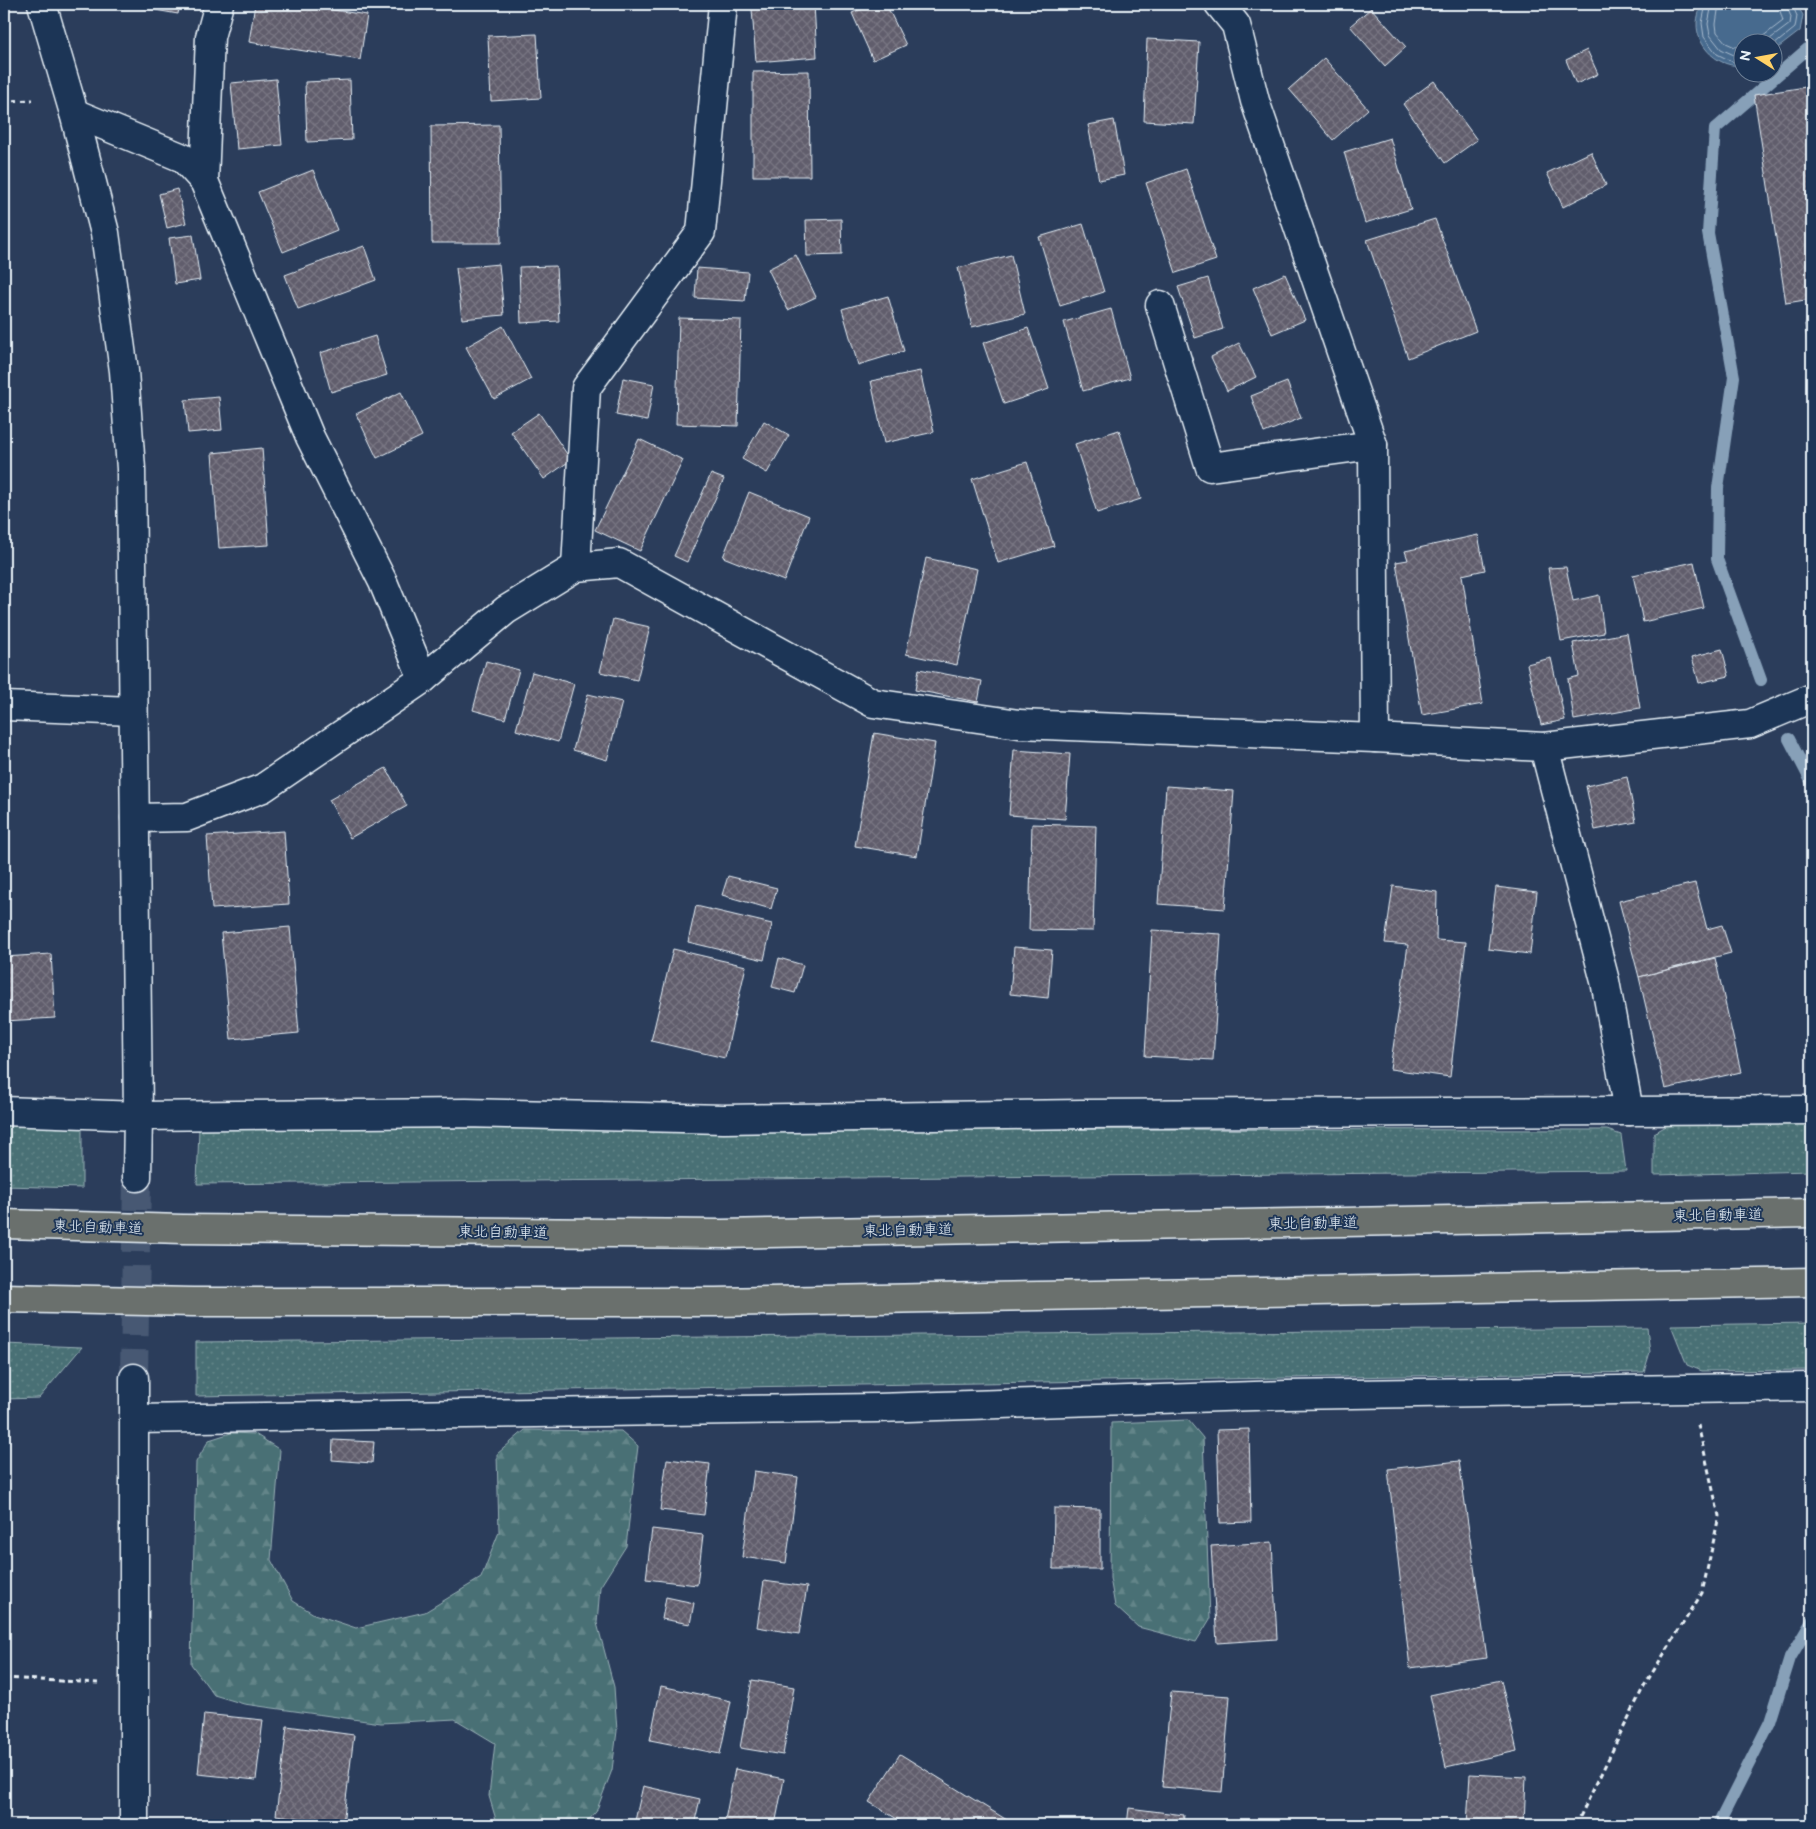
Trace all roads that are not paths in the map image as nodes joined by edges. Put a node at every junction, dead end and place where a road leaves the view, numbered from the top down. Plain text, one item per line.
1 (42, 4) edge
2 (219, 4) edge
3 (723, 4) edge
4 (1219, 4) edge
5 (74, 113) junction
6 (204, 181) junction
7 (1160, 305) dead end
8 (1373, 445) junction
9 (576, 567) junction
10 (423, 679) junction
11 (1812, 698) edge
12 (4, 706) edge
13 (133, 711) junction
14 (1376, 738) junction
15 (1544, 747) junction
16 (135, 818) junction
17 (1629, 1110) junction
18 (1812, 1110) edge
19 (4, 1112) edge
20 (138, 1116) junction
21 (137, 1177) tunnel mouth
22 (1812, 1213) edge
23 (4, 1224) edge
24 (1812, 1282) edge
25 (4, 1298) edge
26 (134, 1378) tunnel mouth
27 (1812, 1387) edge
28 (135, 1419) junction
29 (134, 1825) edge

1 - 5 street
2 - 6 street
3 - 9 street
4 - 8 street
5 - 6 street
5 - 13 street
6 - 10 street
7 - 8 street
8 - 14 street
9 - 10 street
9 - 14 street
10 - 16 street
11 - 15 street
12 - 13 street
13 - 16 street
14 - 15 street
15 - 17 street
16 - 20 street
17 - 18 street
17 - 20 street
19 - 20 street
20 - 21 street
22 - 23 highway, 東北自動車道
24 - 25 highway
26 - 28 street
27 - 28 street
28 - 29 street

